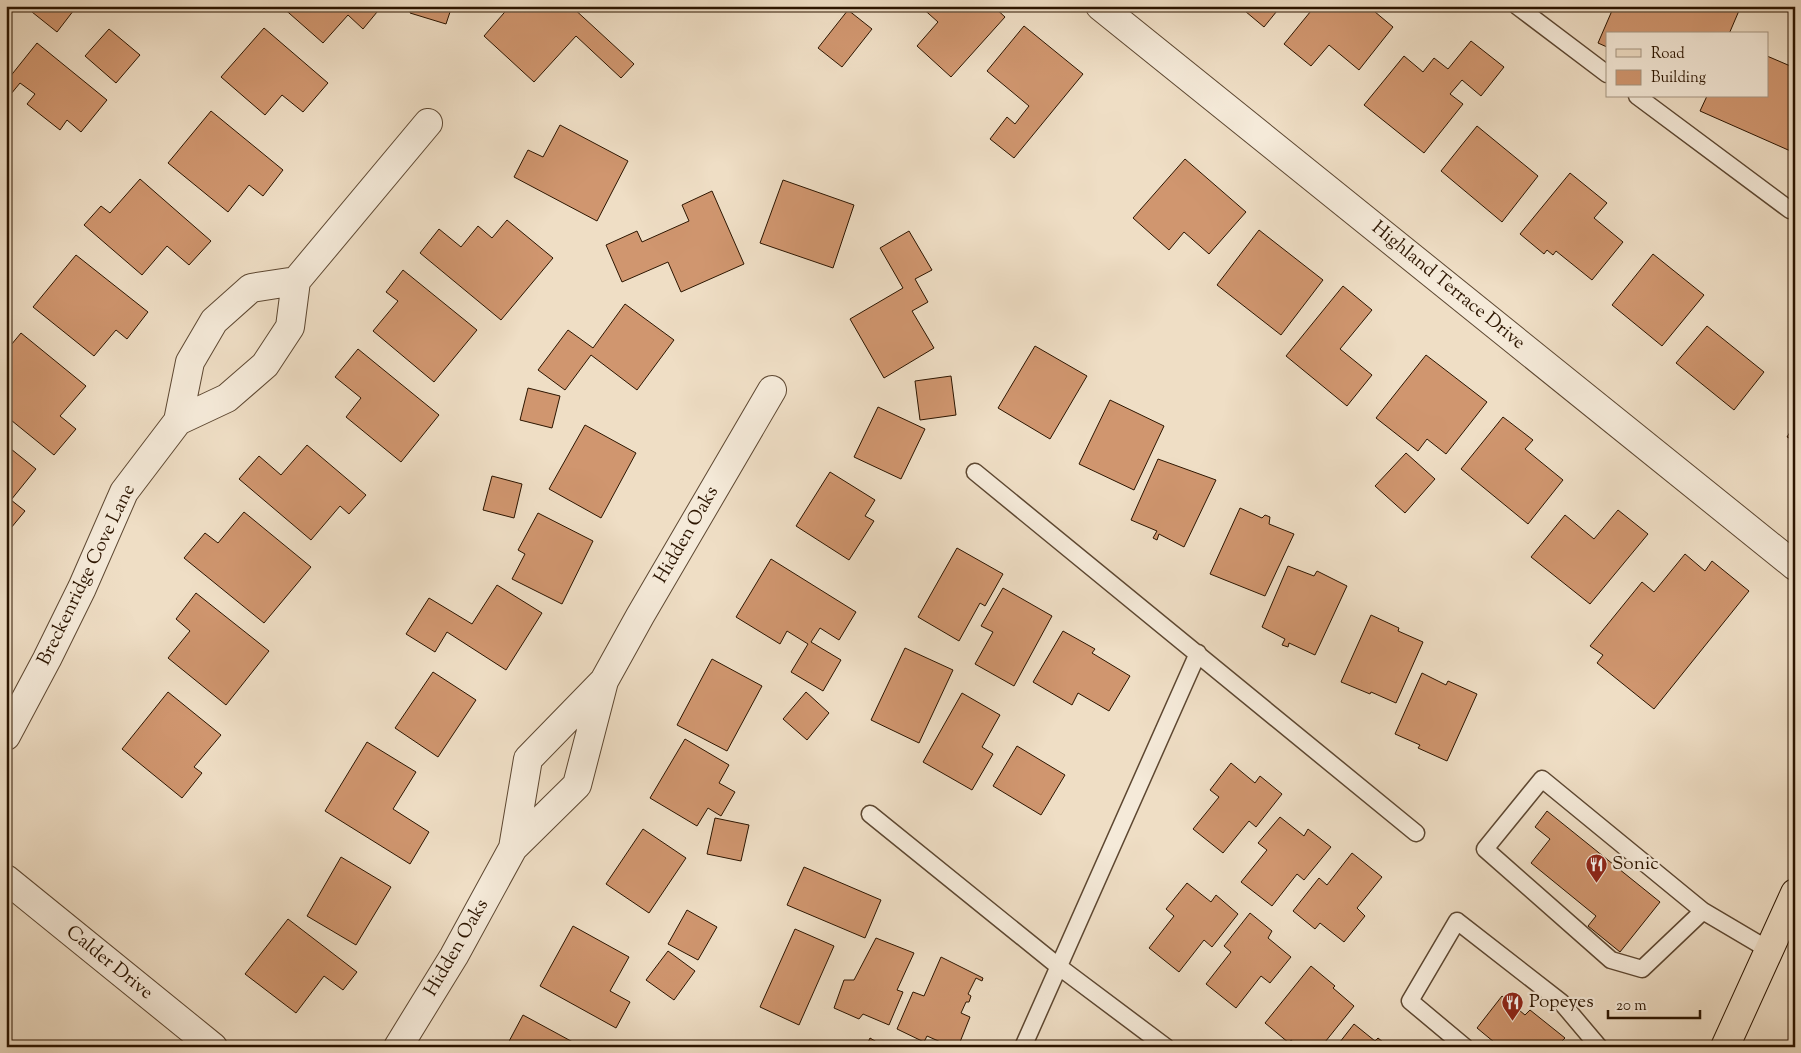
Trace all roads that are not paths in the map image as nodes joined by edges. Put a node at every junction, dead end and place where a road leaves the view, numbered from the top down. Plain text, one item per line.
1 (1100, 6) edge
2 (1517, 6) edge
3 (1606, 73) edge
4 (1640, 98) edge
5 (428, 123) dead end
6 (1790, 210) dead end
7 (296, 281) junction
8 (772, 390) dead end
9 (178, 420) junction
10 (975, 472) dead end
11 (1795, 566) edge
12 (1198, 653) junction
13 (604, 681) junction
14 (6, 736) edge
15 (870, 814) dead end
16 (1416, 833) dead end
17 (513, 848) junction
18 (6, 879) edge
19 (1795, 893) edge
20 (1703, 911) junction
21 (1769, 950) junction
22 (1058, 966) junction
23 (213, 1047) edge
24 (398, 1047) edge
25 (1023, 1047) edge
26 (1166, 1047) edge
27 (1465, 1047) edge
28 (1599, 1047) edge
29 (1725, 1047) edge

1 - 11 street, Highland Terrace Drive
2 - 3 lane
4 - 6 lane
5 - 7 street
7 - 9 street, Breckenridge Cove Lane
7 - 9 street, Breckenridge Cove Lane
8 - 13 street, Hidden Oaks
9 - 14 street, Breckenridge Cove Lane
10 - 12 lane
12 - 16 lane
12 - 22 lane
13 - 17 street, Hidden Oaks
13 - 17 street, Hidden Oaks
15 - 22 lane
17 - 24 street, Hidden Oaks
18 - 23 street, Calder Drive
19 - 21 main road
20 - 20 lane
20 - 21 lane
21 - 29 main road
22 - 25 lane
22 - 26 lane
27 - 28 lane

